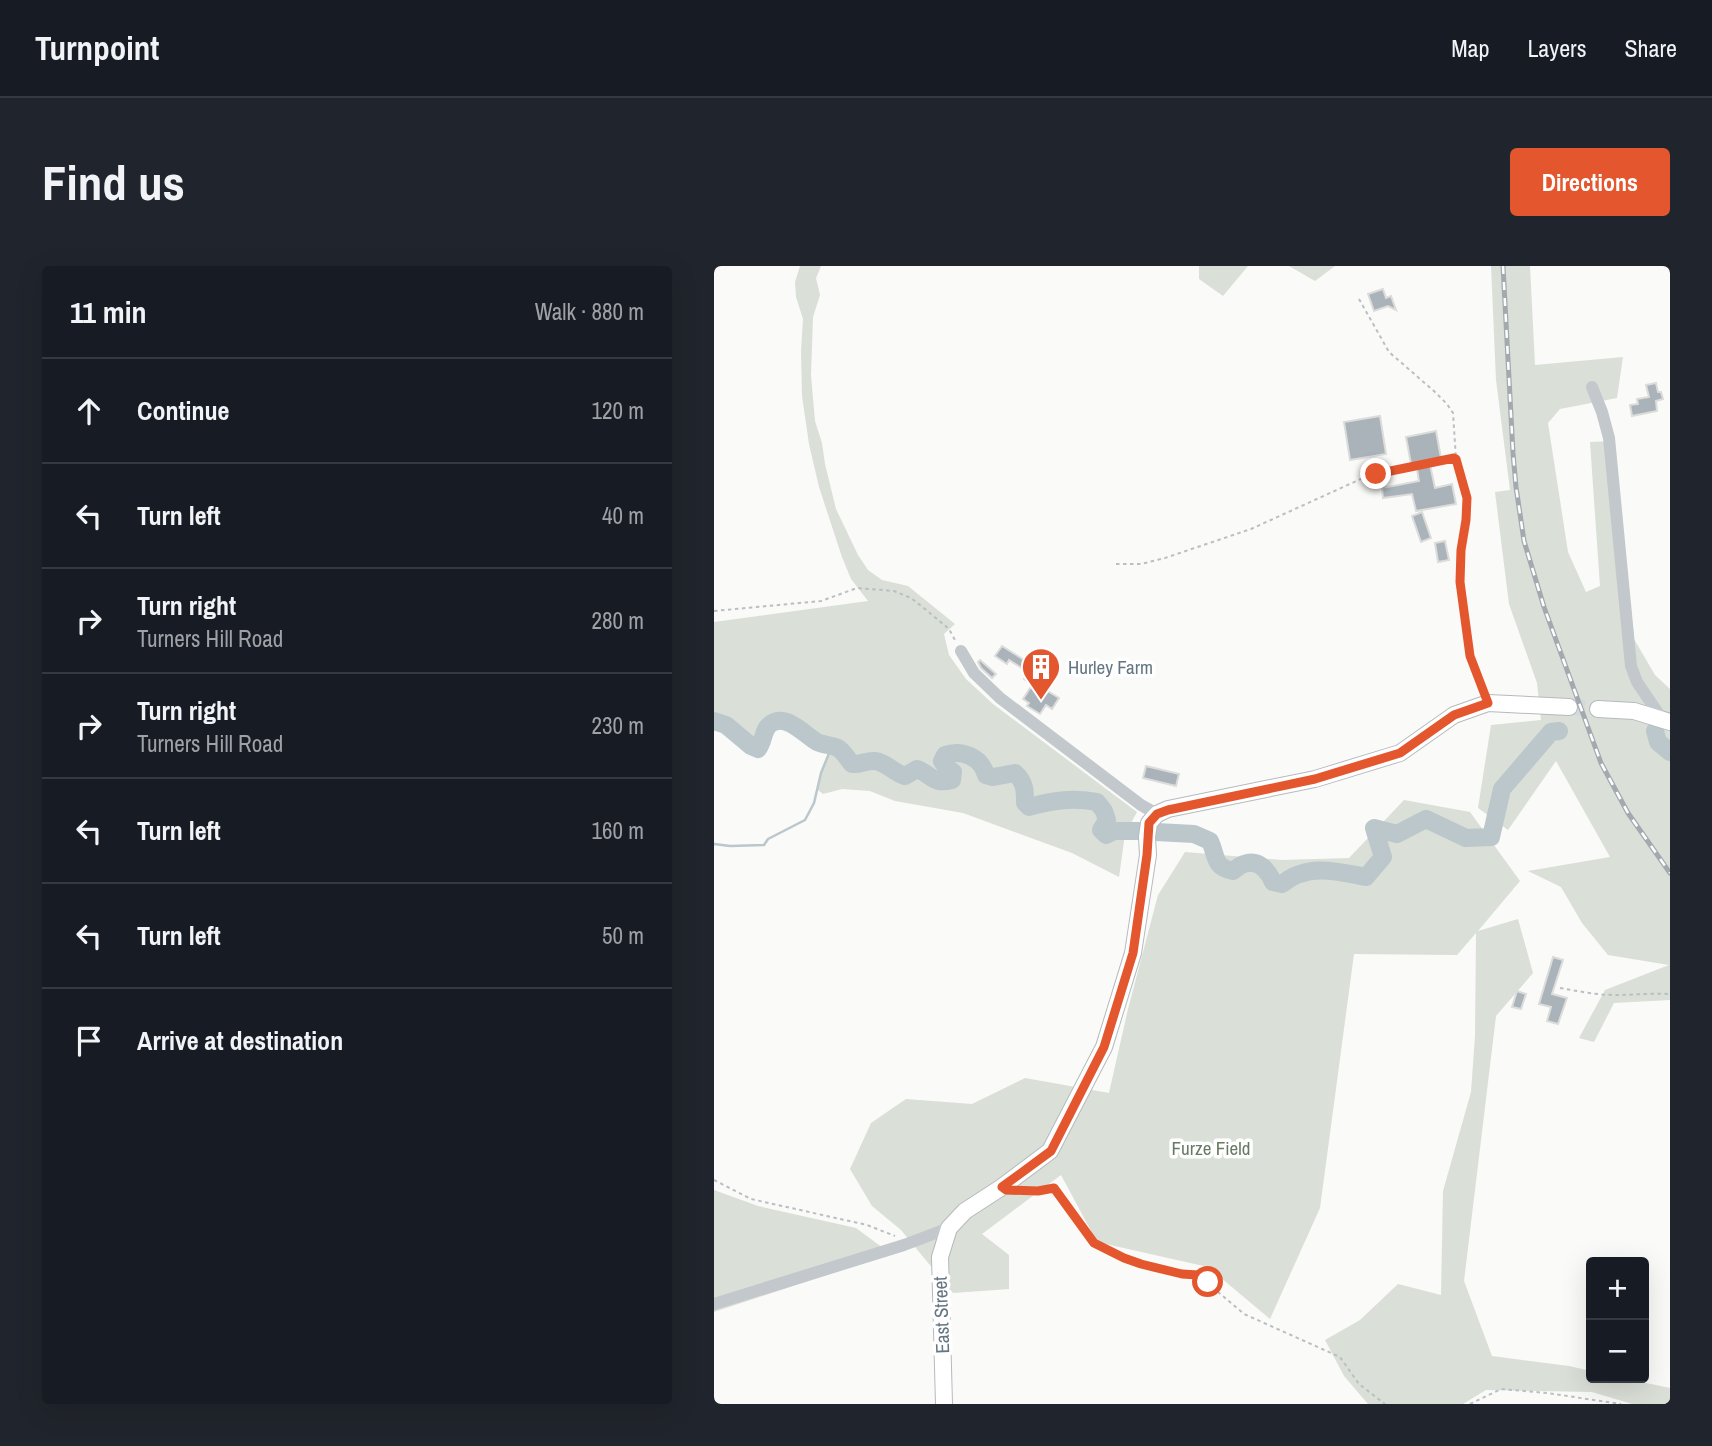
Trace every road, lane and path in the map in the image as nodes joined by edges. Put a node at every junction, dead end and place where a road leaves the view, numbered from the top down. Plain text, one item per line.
1 (1359, 299) dead end
2 (1592, 387) dead end
3 (1456, 459) junction
4 (1116, 564) dead end
5 (714, 611) edge
6 (961, 651) joint
7 (1488, 703) junction
8 (1569, 707) tunnel mouth
9 (1598, 709) tunnel mouth
10 (1666, 721) edge
11 (1157, 814) junction
12 (1560, 988) dead end
13 (1670, 995) edge
14 (714, 1180) edge
15 (1002, 1187) junction
16 (949, 1228) junction
17 (904, 1245) junction
18 (714, 1304) edge
19 (944, 1404) edge
20 (1385, 1404) edge
21 (1471, 1404) edge
22 (1621, 1404) edge

1 - 3 path
2 - 10 street
3 - 4 path
3 - 7 path
5 - 6 path
6 - 11 street
7 - 8 main road
7 - 11 main road
9 - 10 main road
11 - 15 main road
12 - 13 path
14 - 17 path
15 - 16 main road
15 - 20 path
16 - 17 street
16 - 19 main road, East Street
17 - 18 street
21 - 22 path

